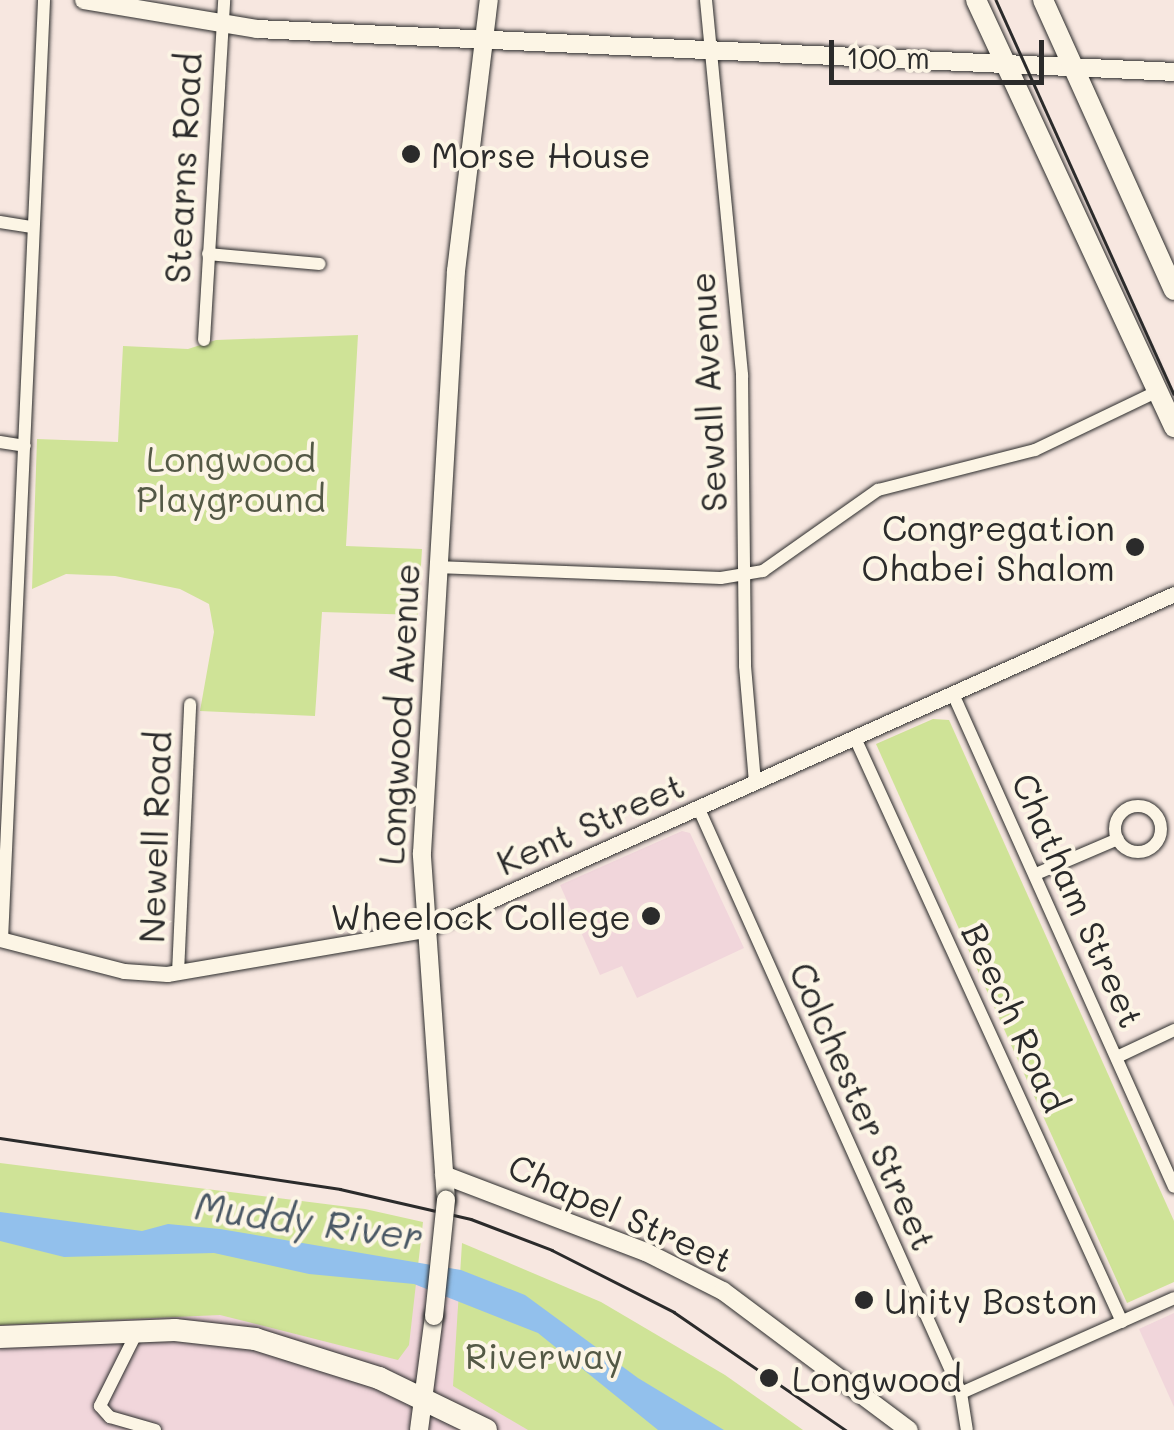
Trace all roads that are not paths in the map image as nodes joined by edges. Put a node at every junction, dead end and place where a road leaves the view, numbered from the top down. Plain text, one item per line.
1 (44, 0) edge
2 (84, 0) edge
3 (224, 0) edge
4 (489, 0) edge
5 (706, 0) edge
6 (976, 0) edge
7 (1043, 0) edge
8 (218, 26) junction
9 (485, 40) junction
10 (706, 48) junction
11 (1002, 62) junction
12 (1074, 66) junction
13 (1174, 72) edge
14 (0, 222) edge
15 (31, 227) junction
16 (208, 254) junction
17 (320, 264) dead end
18 (1174, 290) edge
19 (204, 340) dead end
20 (1158, 391) junction
21 (1174, 427) edge
22 (0, 442) edge
23 (25, 446) junction
24 (436, 566) junction
25 (743, 575) junction
26 (1174, 594) edge
27 (0, 605) edge
28 (17, 608) junction
29 (952, 694) junction
30 (190, 704) dead end
31 (855, 738) junction
32 (755, 782) junction
33 (698, 808) junction
34 (1118, 840) dead end
35 (1036, 874) junction
36 (425, 930) junction
37 (1, 940) edge
38 (178, 973) junction
39 (1174, 1030) edge
40 (1117, 1057) junction
41 (444, 1174) junction
42 (1174, 1187) edge
43 (1174, 1298) edge
44 (1122, 1322) junction
45 (137, 1332) junction
46 (0, 1336) edge
47 (961, 1393) junction
48 (424, 1398) junction
49 (154, 1430) edge
50 (419, 1430) edge
51 (486, 1430) edge
52 (909, 1430) edge
53 (966, 1430) edge

1 - 15 street
2 - 8 main road
3 - 8 street, Stearns Road
4 - 9 main road, Longwood Avenue
5 - 10 street, Sewall Avenue
6 - 11 main road
7 - 12 main road
8 - 9 main road
8 - 16 street, Stearns Road
9 - 10 main road
9 - 24 main road, Longwood Avenue
10 - 11 main road
10 - 25 street, Sewall Avenue
11 - 12 main road
11 - 20 main road
12 - 13 main road
12 - 18 main road
14 - 15 street
15 - 23 street
16 - 17 street
16 - 19 street, Stearns Road
20 - 21 main road
20 - 25 street
22 - 23 street
23 - 28 street
24 - 25 street
24 - 36 main road, Longwood Avenue
25 - 32 street, Sewall Avenue
26 - 29 street, Kent Street
27 - 28 street
28 - 37 street
29 - 31 street, Kent Street
29 - 35 street, Chatham Street
30 - 38 street, Newell Road
31 - 32 street, Kent Street
31 - 44 street, Beech Road
32 - 33 street, Kent Street
33 - 36 street, Kent Street
33 - 47 street, Colchester Street
34 - 35 street
35 - 40 street, Chatham Street
36 - 38 street, Kent Street
36 - 41 main road, Longwood Avenue
37 - 38 street, Kent Street
39 - 40 street
40 - 42 street, Chatham Street
41 - 48 main road, Longwood Avenue, bridge
41 - 52 main road, Chapel Street
43 - 44 street
44 - 47 street
45 - 46 highway
45 - 48 highway
45 - 49 street
47 - 53 street, Colchester Street
48 - 50 main road, Longwood Avenue
48 - 51 highway

